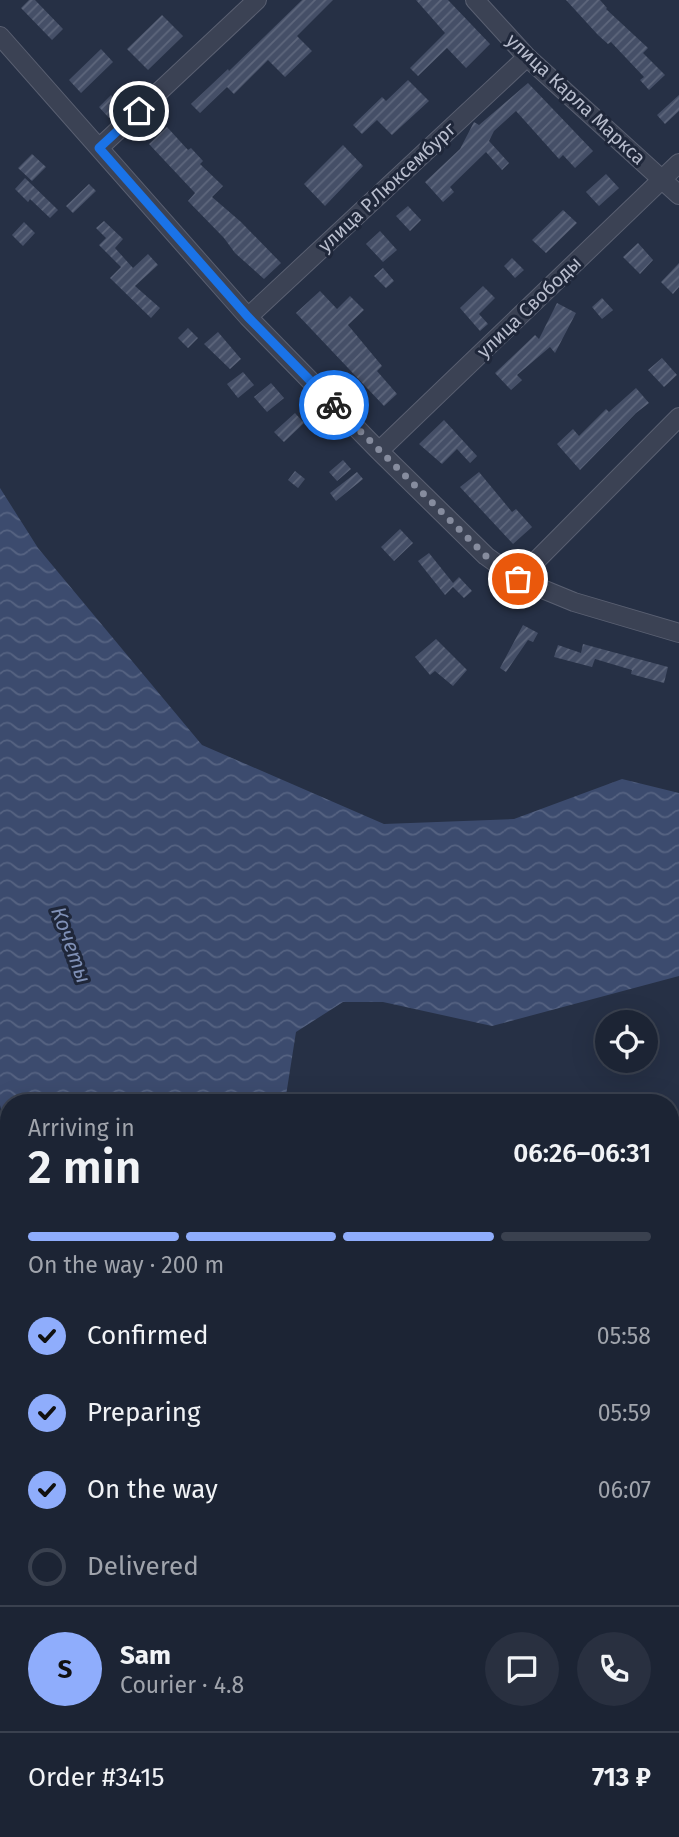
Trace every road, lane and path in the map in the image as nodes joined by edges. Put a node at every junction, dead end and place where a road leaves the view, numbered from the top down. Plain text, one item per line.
1 (257, 0) edge
2 (475, 0) edge
3 (0, 36) edge
4 (527, 57) junction
5 (99, 148) junction
6 (679, 163) edge
7 (663, 179) junction
8 (679, 195) edge
9 (248, 317) junction
10 (679, 417) edge
11 (379, 451) junction
12 (518, 579) junction
13 (679, 633) edge

1 - 5 street
2 - 4 street, улица Карла Маркса
3 - 5 street
4 - 7 street, улица Карла Маркса
4 - 9 street, улица Р.Люксембург
5 - 9 street
6 - 7 street, улица Свободы
7 - 8 street, улица Карла Маркса
7 - 11 street, улица Свободы
9 - 11 street
10 - 12 street
11 - 12 street
12 - 13 street

